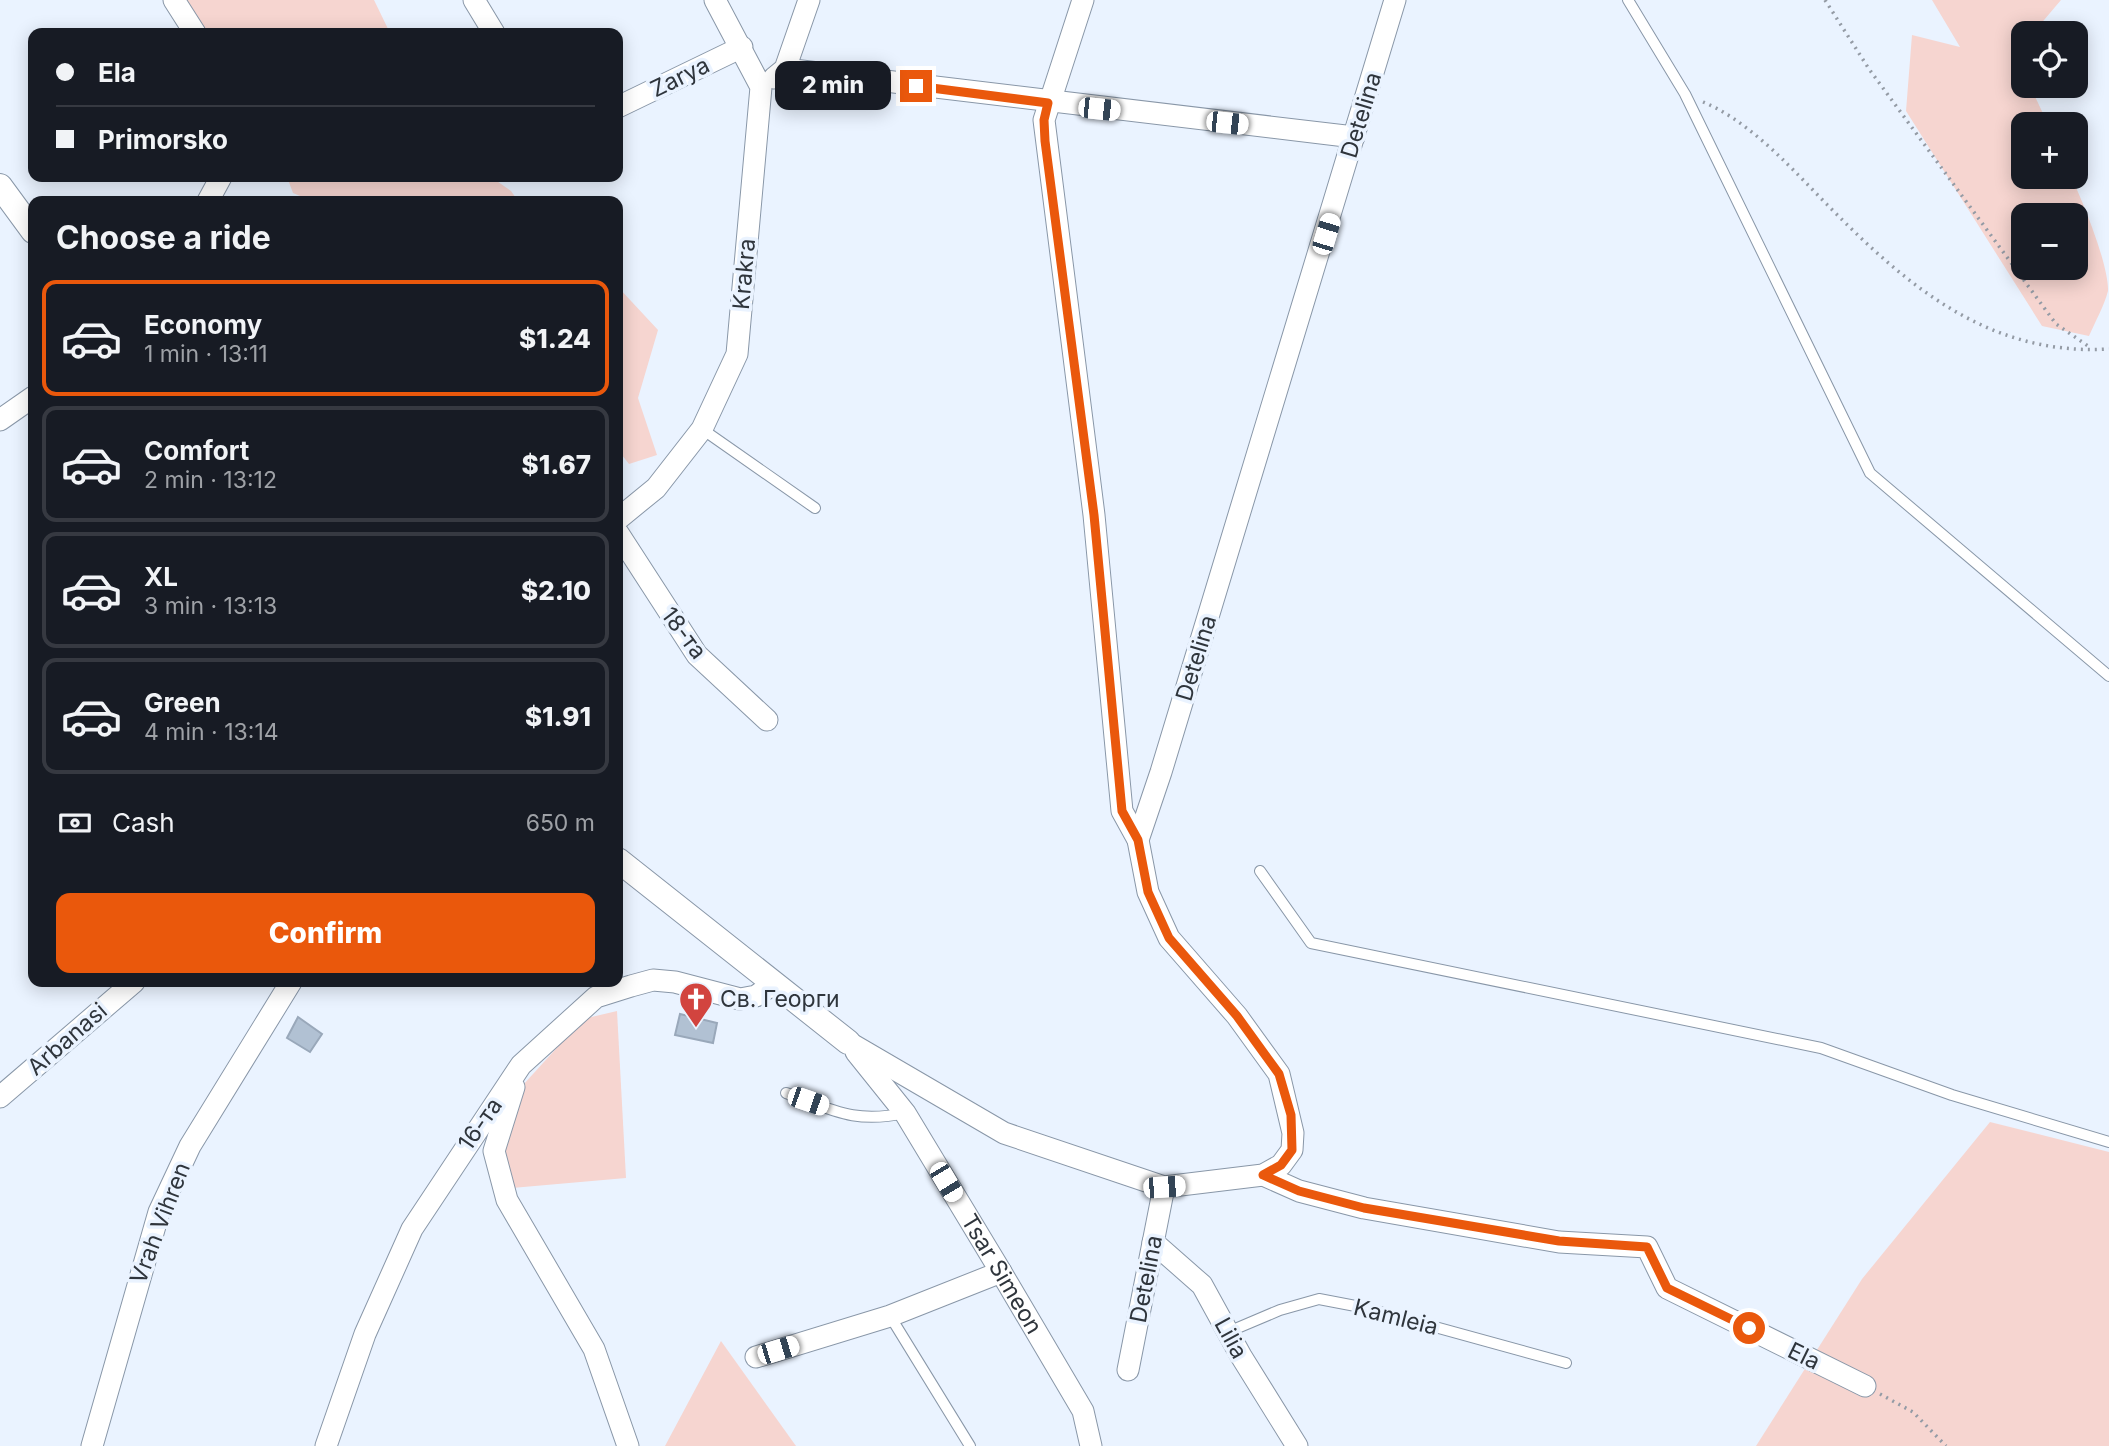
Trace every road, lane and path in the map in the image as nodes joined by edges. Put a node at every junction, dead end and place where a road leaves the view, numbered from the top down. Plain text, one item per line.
1 (174, 0) edge
2 (474, 0) edge
3 (715, 0) edge
4 (809, 0) edge
5 (1083, 0) edge
6 (1395, 0) edge
7 (1628, 0) edge
8 (1825, 0) edge
9 (192, 28) edge
10 (491, 28) edge
11 (742, 47) junction
12 (785, 69) junction
13 (761, 87) junction
14 (1685, 94) junction
15 (1048, 103) junction
16 (623, 105) edge
17 (1354, 138) junction
18 (0, 186) edge
19 (28, 221) edge
20 (2109, 349) edge
21 (2093, 350) junction
22 (28, 401) edge
23 (0, 421) edge
24 (702, 429) junction
25 (815, 508) dead end
26 (623, 515) edge
27 (623, 541) edge
28 (2109, 676) edge
29 (767, 720) dead end
30 (1138, 840) junction
31 (623, 864) edge
32 (1260, 871) dead end
33 (773, 984) junction
34 (127, 987) edge
35 (288, 987) edge
36 (848, 1042) junction
37 (521, 1065) junction
38 (786, 1093) dead end
39 (0, 1097) edge
40 (905, 1113) junction
41 (2109, 1142) edge
42 (1263, 1175) junction
43 (1164, 1187) junction
44 (1153, 1242) junction
45 (1001, 1272) junction
46 (890, 1316) junction
47 (1228, 1332) junction
48 (756, 1357) dead end
49 (1566, 1363) dead end
50 (1128, 1370) dead end
51 (1865, 1386) joint
52 (623, 1445) edge
53 (92, 1446) edge
54 (326, 1446) edge
55 (970, 1446) edge
56 (1091, 1446) edge
57 (1297, 1446) edge
58 (1946, 1446) edge

1 - 9 street
2 - 10 street
3 - 11 street
4 - 12 street
5 - 15 street
6 - 17 street, Detelina
7 - 14 lane
8 - 21 path
11 - 13 street
11 - 16 street, Zarya
12 - 13 street
12 - 15 street
13 - 24 street, Krakra
14 - 21 path
14 - 28 lane
15 - 17 street
15 - 30 street
17 - 30 street, Detelina
18 - 19 street
20 - 21 path
22 - 23 street
24 - 25 lane
24 - 26 street, Krakra
27 - 29 street, 18-та
30 - 42 street, Detelina
31 - 33 street, Tsar Simeon
32 - 41 lane
33 - 36 street, Tsar Simeon
33 - 37 street, 16-та
34 - 39 street, Arbanasi
35 - 53 street, Vrah Vihren
36 - 40 street, Tsar Simeon
36 - 43 street
37 - 52 street
37 - 54 street, 16-та
38 - 40 lane
40 - 45 street, Tsar Simeon
42 - 43 street
42 - 51 street, Ela
43 - 44 street, Detelina
44 - 47 street, Lilia
44 - 50 street, Detelina
45 - 46 street
45 - 56 street, Tsar Simeon
46 - 48 street
46 - 55 lane
47 - 49 lane, Kamleia
47 - 57 street, Lilia
51 - 58 path

